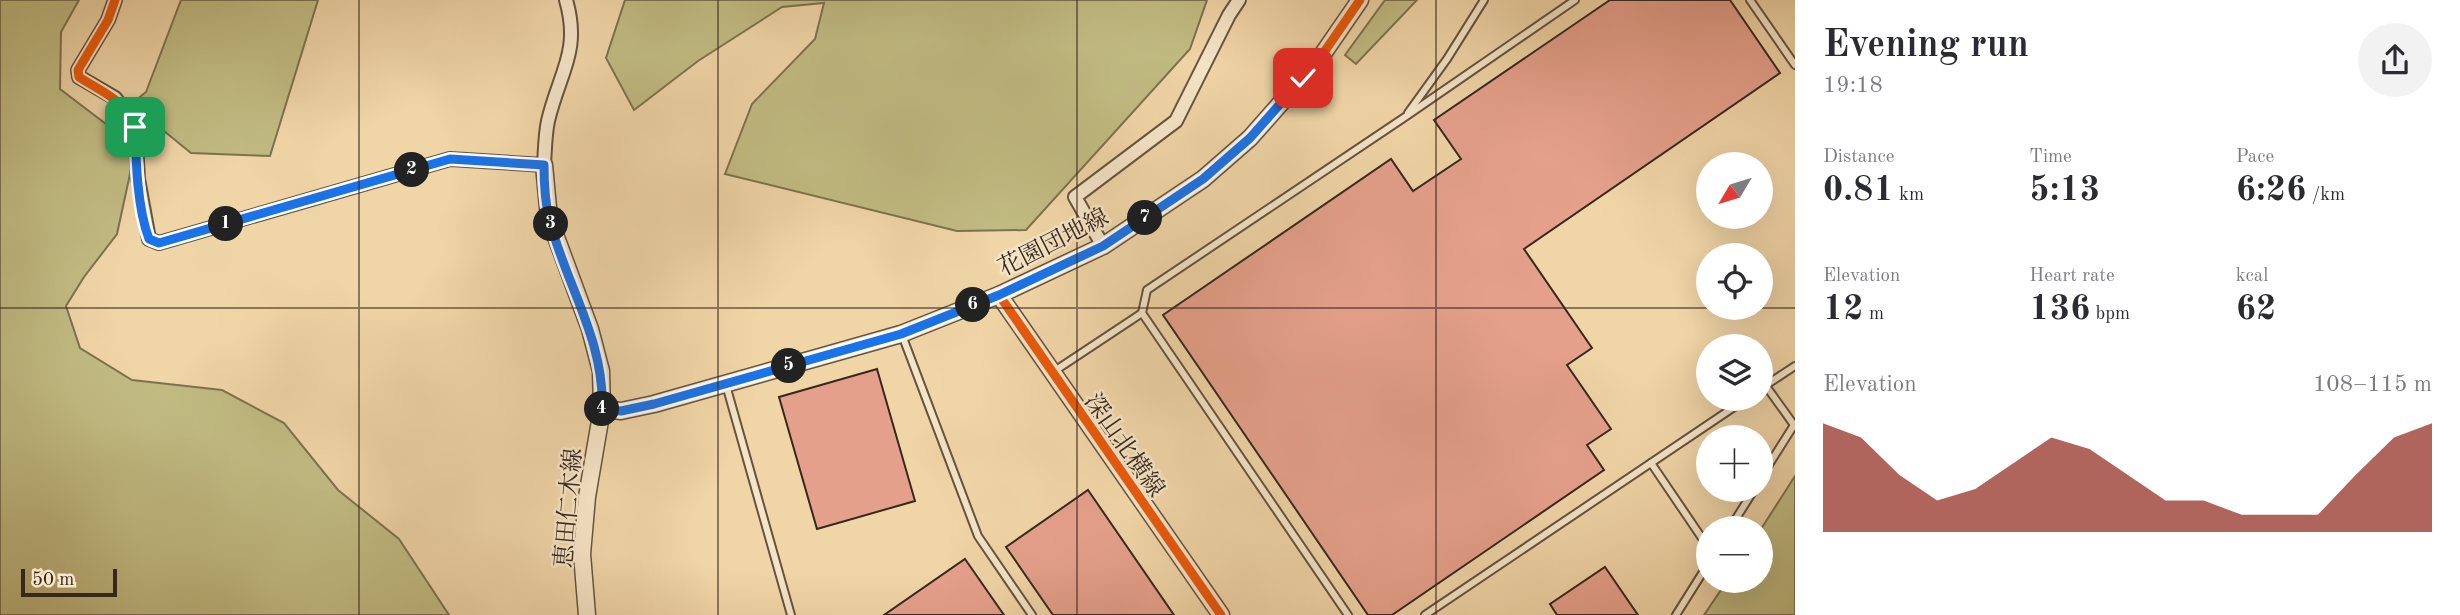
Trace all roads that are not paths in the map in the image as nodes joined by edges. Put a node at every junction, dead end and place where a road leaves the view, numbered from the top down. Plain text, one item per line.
1 (115, 0) edge
2 (566, 0) edge
3 (1239, 0) edge
4 (1360, 0) edge
5 (1484, 0) edge
6 (1575, 0) edge
7 (1750, 0) edge
8 (1795, 65) edge
9 (1405, 117) junction
10 (544, 165) junction
11 (1103, 246) junction
12 (999, 295) junction
13 (1142, 313) junction
14 (901, 334) junction
15 (1795, 366) edge
16 (1051, 373) junction
17 (1773, 381) edge
18 (726, 385) junction
19 (1773, 400) edge
20 (602, 409) junction
21 (1728, 411) edge
22 (1773, 458) edge
23 (1651, 463) junction
24 (1696, 529) edge
25 (1696, 583) edge
26 (587, 615) edge
27 (791, 615) edge
28 (1032, 615) edge
29 (1221, 615) edge
30 (1348, 615) edge
31 (1425, 615) edge
32 (1676, 615) edge

1 - 10 street
2 - 10 street, 恵田仁木線
3 - 11 street
4 - 11 street, 花園団地線
5 - 9 lane
6 - 9 lane
7 - 8 lane
9 - 13 lane
10 - 20 street, 恵田仁木線
11 - 12 street, 花園団地線
12 - 14 street, 花園団地線
12 - 16 street, 深山北横線
13 - 16 lane
13 - 30 lane
14 - 18 street, 花園団地線
14 - 28 lane
15 - 17 lane
16 - 29 street, 深山北横線
18 - 20 street, 花園団地線
18 - 27 lane
19 - 22 lane
20 - 26 street, 恵田仁木線
21 - 23 lane
23 - 24 lane
23 - 31 lane
25 - 32 lane

